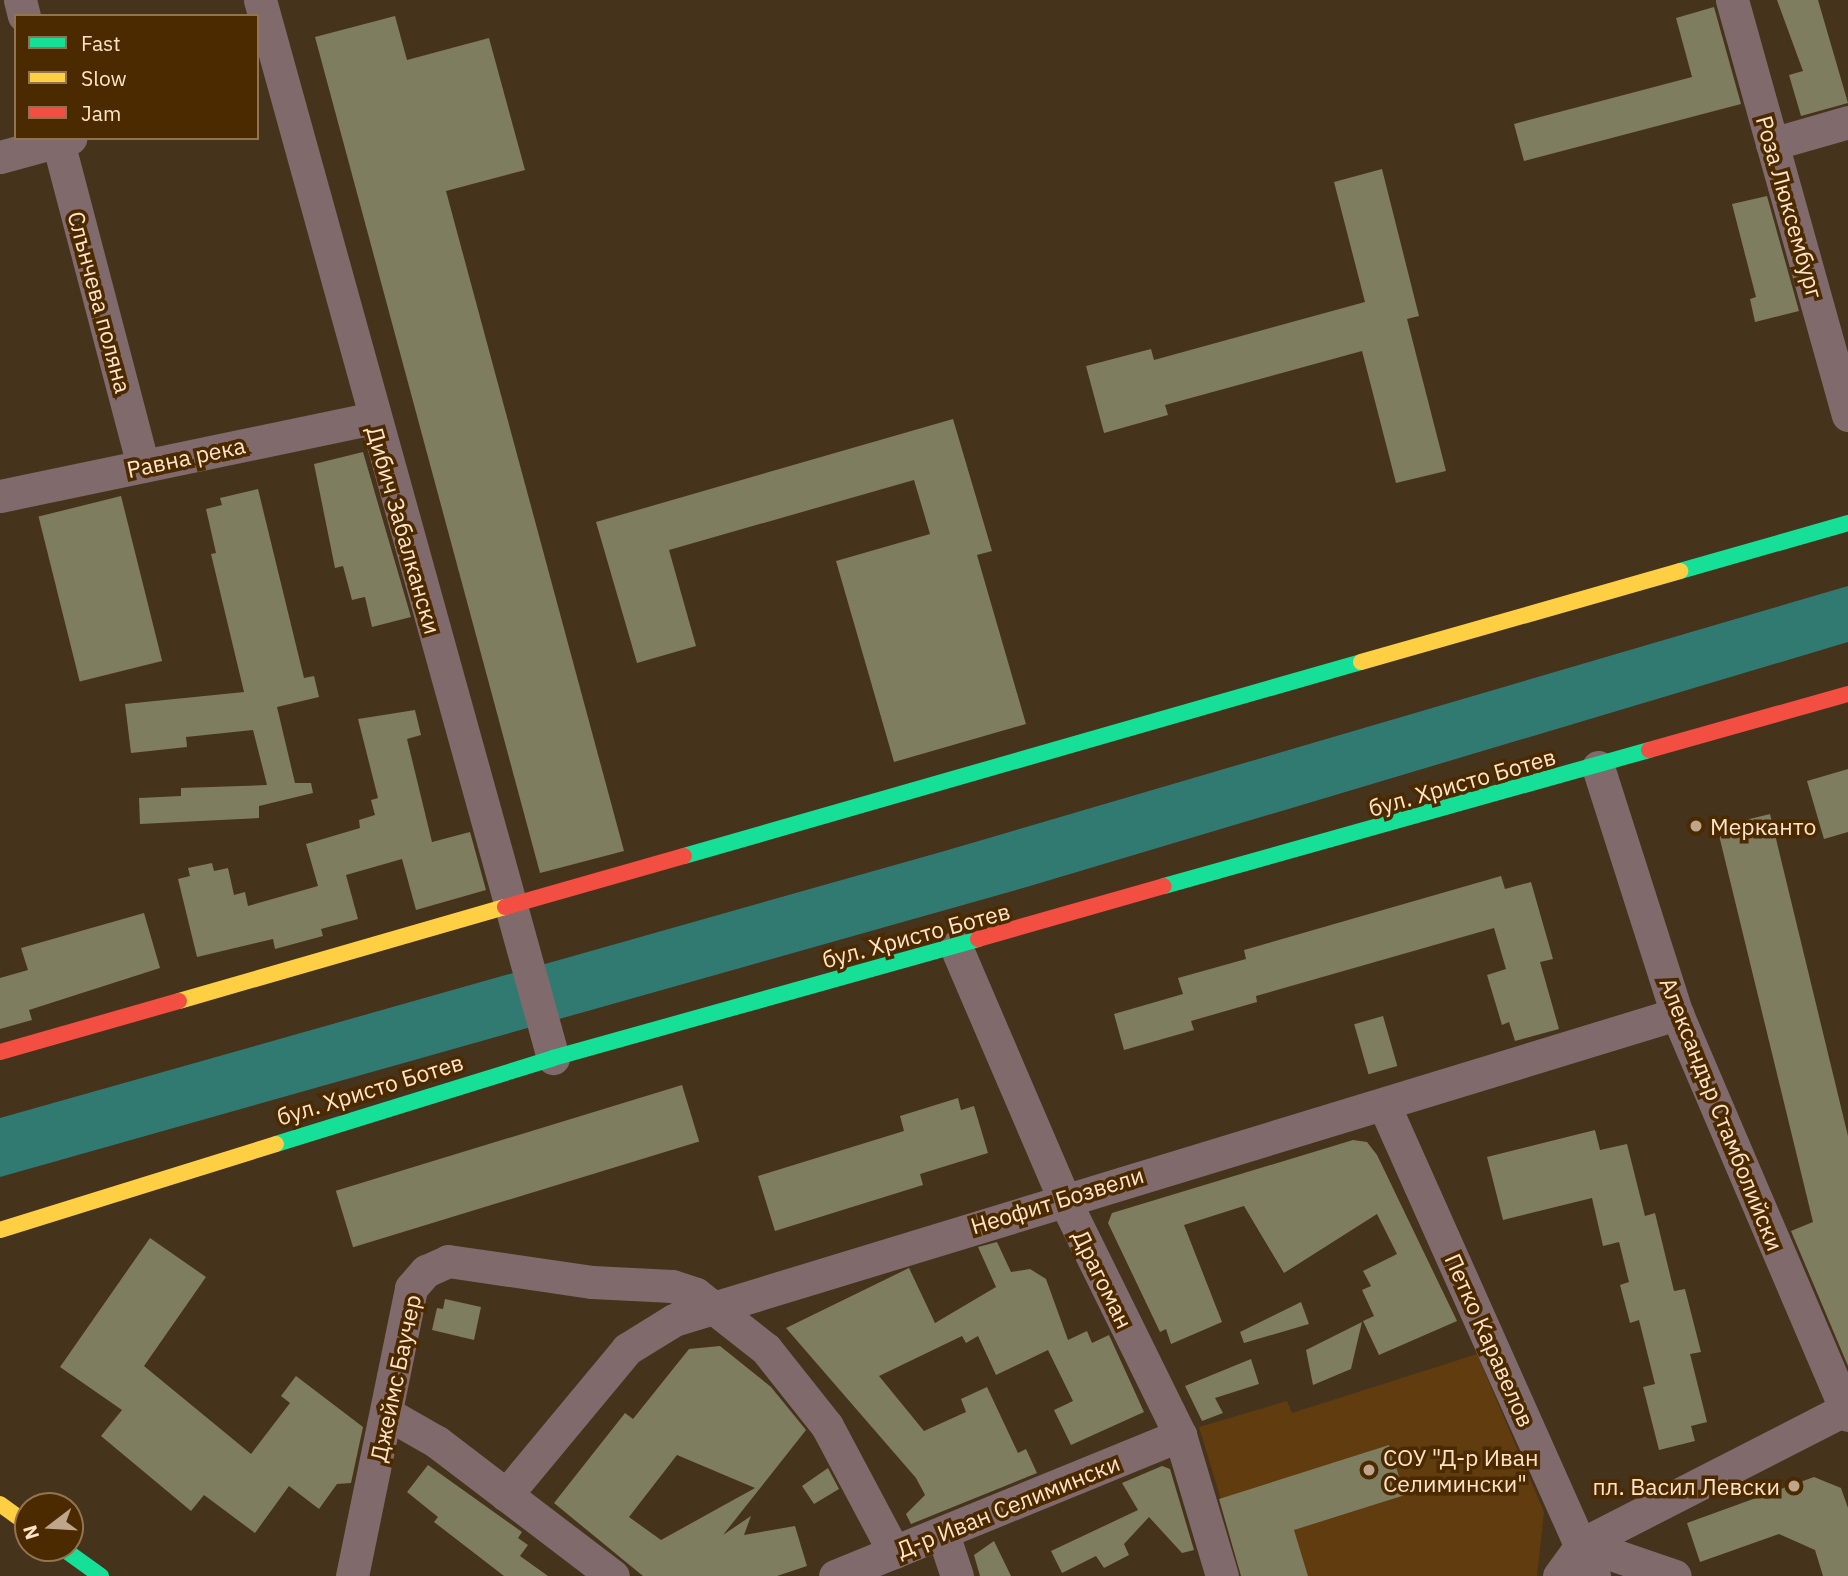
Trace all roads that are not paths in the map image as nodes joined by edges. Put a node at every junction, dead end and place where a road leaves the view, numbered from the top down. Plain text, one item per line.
1 (260, 0) edge
2 (1732, 0) edge
3 (270, 87) edge
4 (1848, 122) edge
5 (59, 140) edge
6 (62, 140) edge
7 (1772, 144) junction
8 (0, 157) edge
9 (1848, 415) edge
10 (372, 418) junction
11 (143, 466) junction
12 (0, 496) edge
13 (1848, 523) edge
14 (1848, 694) edge
15 (1598, 768) junction
16 (510, 908) junction
17 (957, 947) junction
18 (1677, 1014) junction
19 (0, 1052) edge
20 (552, 1058) junction
21 (1384, 1105) junction
22 (1063, 1197) junction
23 (0, 1230) edge
24 (716, 1307) junction
25 (1847, 1410) edge
26 (388, 1414) junction
27 (1180, 1435) junction
28 (506, 1495) junction
29 (943, 1534) junction
30 (1582, 1544) junction
31 (894, 1552) junction
32 (82, 1562) edge
33 (101, 1576) edge
34 (352, 1576) edge
35 (613, 1576) edge
36 (835, 1576) edge
37 (957, 1576) edge
38 (1222, 1576) edge
39 (1559, 1576) edge
40 (1594, 1576) edge
41 (1675, 1576) edge

1 - 3 street, Дибич Забалкански
2 - 7 street, Роза Люксембург
3 - 10 street, Дибич Забалкански
4 - 7 street
5 - 8 street
6 - 11 street, Слънчева поляна
7 - 9 street, Роза Люксембург
10 - 11 street, Равна река
10 - 16 street, Дибич Забалкански
11 - 12 street, Равна река
13 - 16 main road
14 - 15 main road, бул. Христо Ботев
15 - 17 main road, бул. Христо Ботев
15 - 18 street, Александър Стамболийски
16 - 19 main road
16 - 20 street, Дибич Забалкански
17 - 20 main road, бул. Христо Ботев
17 - 22 street, Драгоман
18 - 21 street, Неофит Бозвели
18 - 25 street, Александър Стамболийски
20 - 23 main road, бул. Христо Ботев
21 - 22 street, Неофит Бозвели
21 - 30 street, Петко Каравелов
22 - 24 street, Неофит Бозвели
22 - 27 street, Драгоман
24 - 26 street, Джеймс Баучер
24 - 28 street, Неофит Бозвели
24 - 31 street, Джеймс Баучер
25 - 30 street
26 - 28 street
26 - 34 street, Джеймс Баучер
27 - 29 street, Д-р Иван Селимински
27 - 38 street, Драгоман
28 - 35 street
29 - 31 street, Д-р Иван Селимински
29 - 37 street
30 - 39 street
30 - 40 street, Петко Каравелов
30 - 41 street
31 - 36 street, Д-р Иван Селимински
32 - 33 main road

